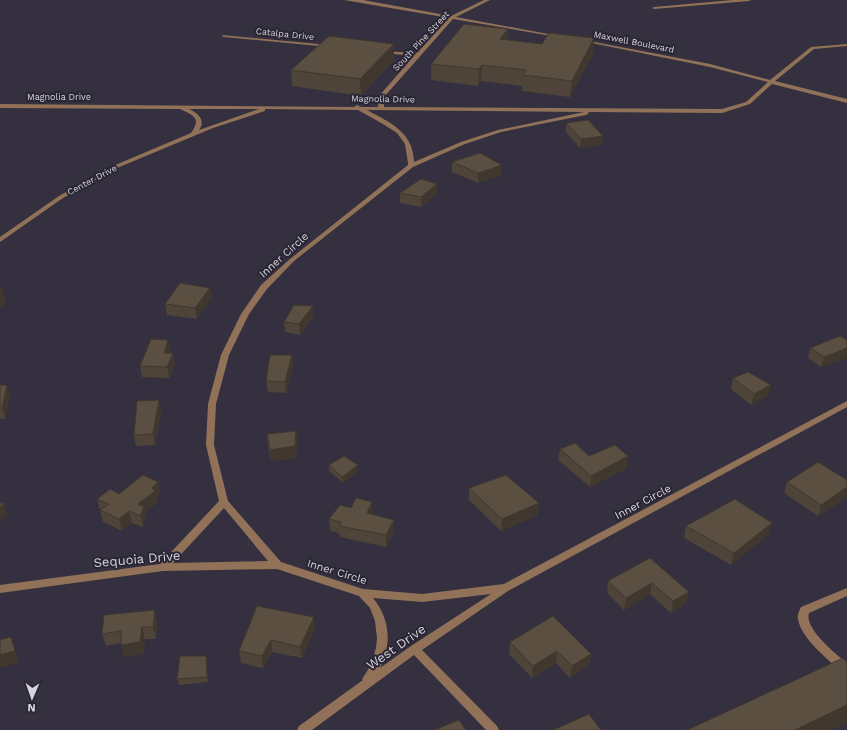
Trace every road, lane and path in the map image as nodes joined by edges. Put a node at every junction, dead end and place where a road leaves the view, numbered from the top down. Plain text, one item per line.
1 (346, 0) edge
2 (355, 0) edge
3 (488, 0) edge
4 (749, 0) edge
5 (392, 7) junction
6 (654, 8) dead end
7 (452, 17) junction
8 (224, 36) dead end
9 (565, 38) edge
10 (579, 40) edge
11 (847, 45) edge
12 (337, 47) edge
13 (380, 52) edge
14 (417, 55) junction
15 (771, 82) junction
16 (847, 102) edge
17 (0, 106) edge
18 (31, 106) junction
19 (176, 106) junction
20 (279, 107) junction
21 (357, 108) junction
22 (381, 108) junction
23 (0, 110) edge
24 (604, 110) junction
25 (193, 135) junction
26 (412, 166) junction
27 (0, 240) edge
28 (847, 404) edge
29 (224, 502) junction
30 (278, 565) junction
31 (162, 567) junction
32 (1, 588) edge
33 (506, 588) junction
34 (847, 592) edge
35 (363, 593) junction
36 (415, 649) junction
37 (847, 670) edge
38 (360, 689) junction
39 (303, 730) edge
40 (493, 730) edge

1 - 5 street
2 - 5 street
3 - 7 street, South Pine Street
4 - 6 street
5 - 7 street
7 - 9 street
7 - 14 street, South Pine Street
8 - 12 street, Catalpa Drive
10 - 15 street, Maxwell Boulevard
11 - 15 street, Magnolia Drive
13 - 14 street
14 - 22 street, South Pine Street
15 - 16 street, Maxwell Boulevard
15 - 24 street, Magnolia Drive
17 - 18 street, Magnolia Drive
18 - 19 street, Magnolia Drive
18 - 23 street
19 - 20 street, Magnolia Drive
19 - 25 street
20 - 21 street, Magnolia Drive
20 - 25 street, Center Drive
21 - 22 street, Magnolia Drive
21 - 26 street
22 - 24 street, Magnolia Drive
24 - 26 street, Inner Circle
25 - 27 street, Center Drive
26 - 29 street, Inner Circle
28 - 33 street, Inner Circle
29 - 30 street, Inner Circle
29 - 31 street
30 - 31 street, Sequoia Drive
30 - 35 street, Inner Circle
31 - 32 street, Sequoia Drive
33 - 35 street, Inner Circle
33 - 36 street, West Drive
34 - 37 street
35 - 38 street
36 - 38 street, West Drive
36 - 40 street
38 - 39 street, West Drive

